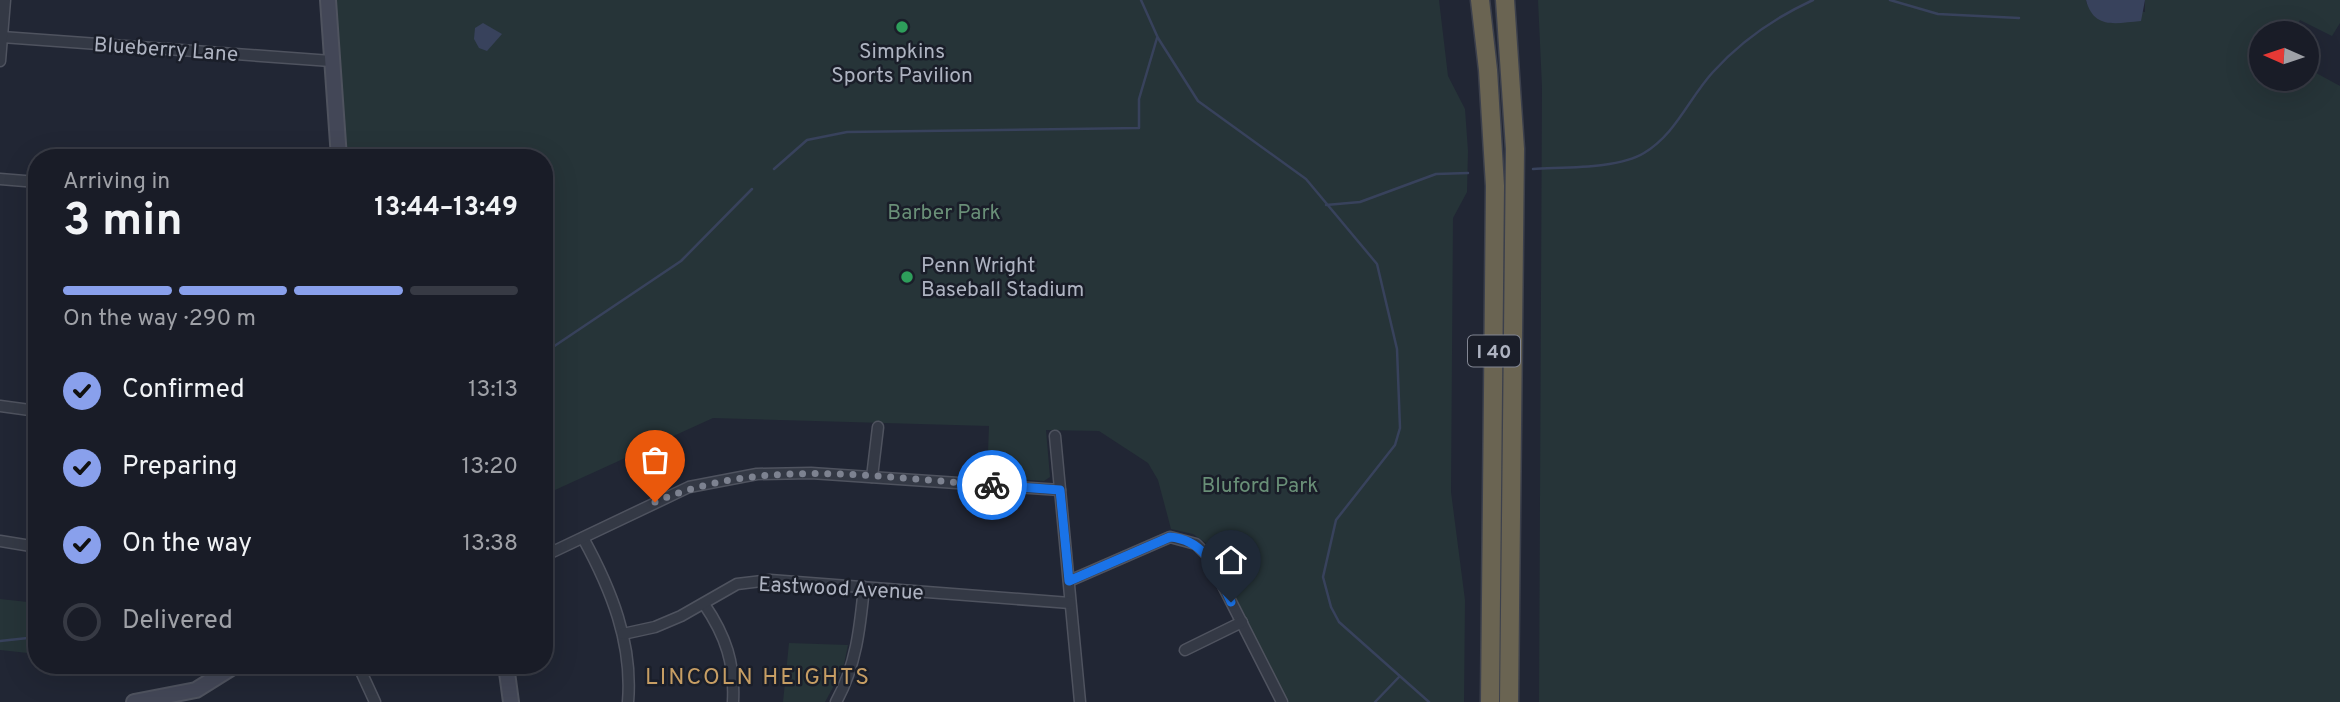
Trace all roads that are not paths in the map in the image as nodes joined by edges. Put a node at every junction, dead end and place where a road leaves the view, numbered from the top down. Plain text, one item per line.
1 (5, 0) edge
2 (328, 0) edge
3 (1479, 0) edge
4 (1505, 0) edge
5 (2, 37) junction
6 (0, 61) edge
7 (331, 61) junction
8 (338, 149) edge
9 (0, 179) edge
10 (28, 181) edge
11 (0, 406) edge
12 (28, 410) edge
13 (878, 427) dead end
14 (1055, 436) dead end
15 (872, 477) junction
16 (1060, 490) junction
17 (583, 538) junction
18 (0, 541) edge
19 (28, 546) edge
20 (553, 552) edge
21 (1069, 581) junction
22 (864, 587) junction
23 (1070, 603) junction
24 (704, 604) junction
25 (1242, 622) junction
26 (623, 634) junction
27 (1185, 650) dead end
28 (222, 674) edge
29 (362, 674) edge
30 (507, 674) edge
31 (134, 702) edge
32 (375, 702) edge
33 (512, 702) edge
34 (628, 702) edge
35 (733, 702) edge
36 (835, 702) edge
37 (1080, 702) edge
38 (1282, 702) edge
39 (1490, 702) edge
40 (1509, 702) edge

1 - 5 street
2 - 7 main road
3 - 39 highway, I 40
4 - 40 highway, I 40
5 - 6 street
5 - 7 street, Blueberry Lane
7 - 8 main road
9 - 10 street
11 - 12 street
13 - 15 street
14 - 16 street
15 - 16 street
15 - 17 street
16 - 21 street
17 - 20 street
17 - 26 street
18 - 19 street
21 - 23 street
21 - 25 street
22 - 23 street, Eastwood Avenue
22 - 24 street, Eastwood Avenue
22 - 36 street
23 - 37 street
24 - 26 street, Eastwood Avenue
24 - 35 street
25 - 27 street
25 - 38 street
26 - 34 street
28 - 31 main road
29 - 32 street
30 - 33 main road

